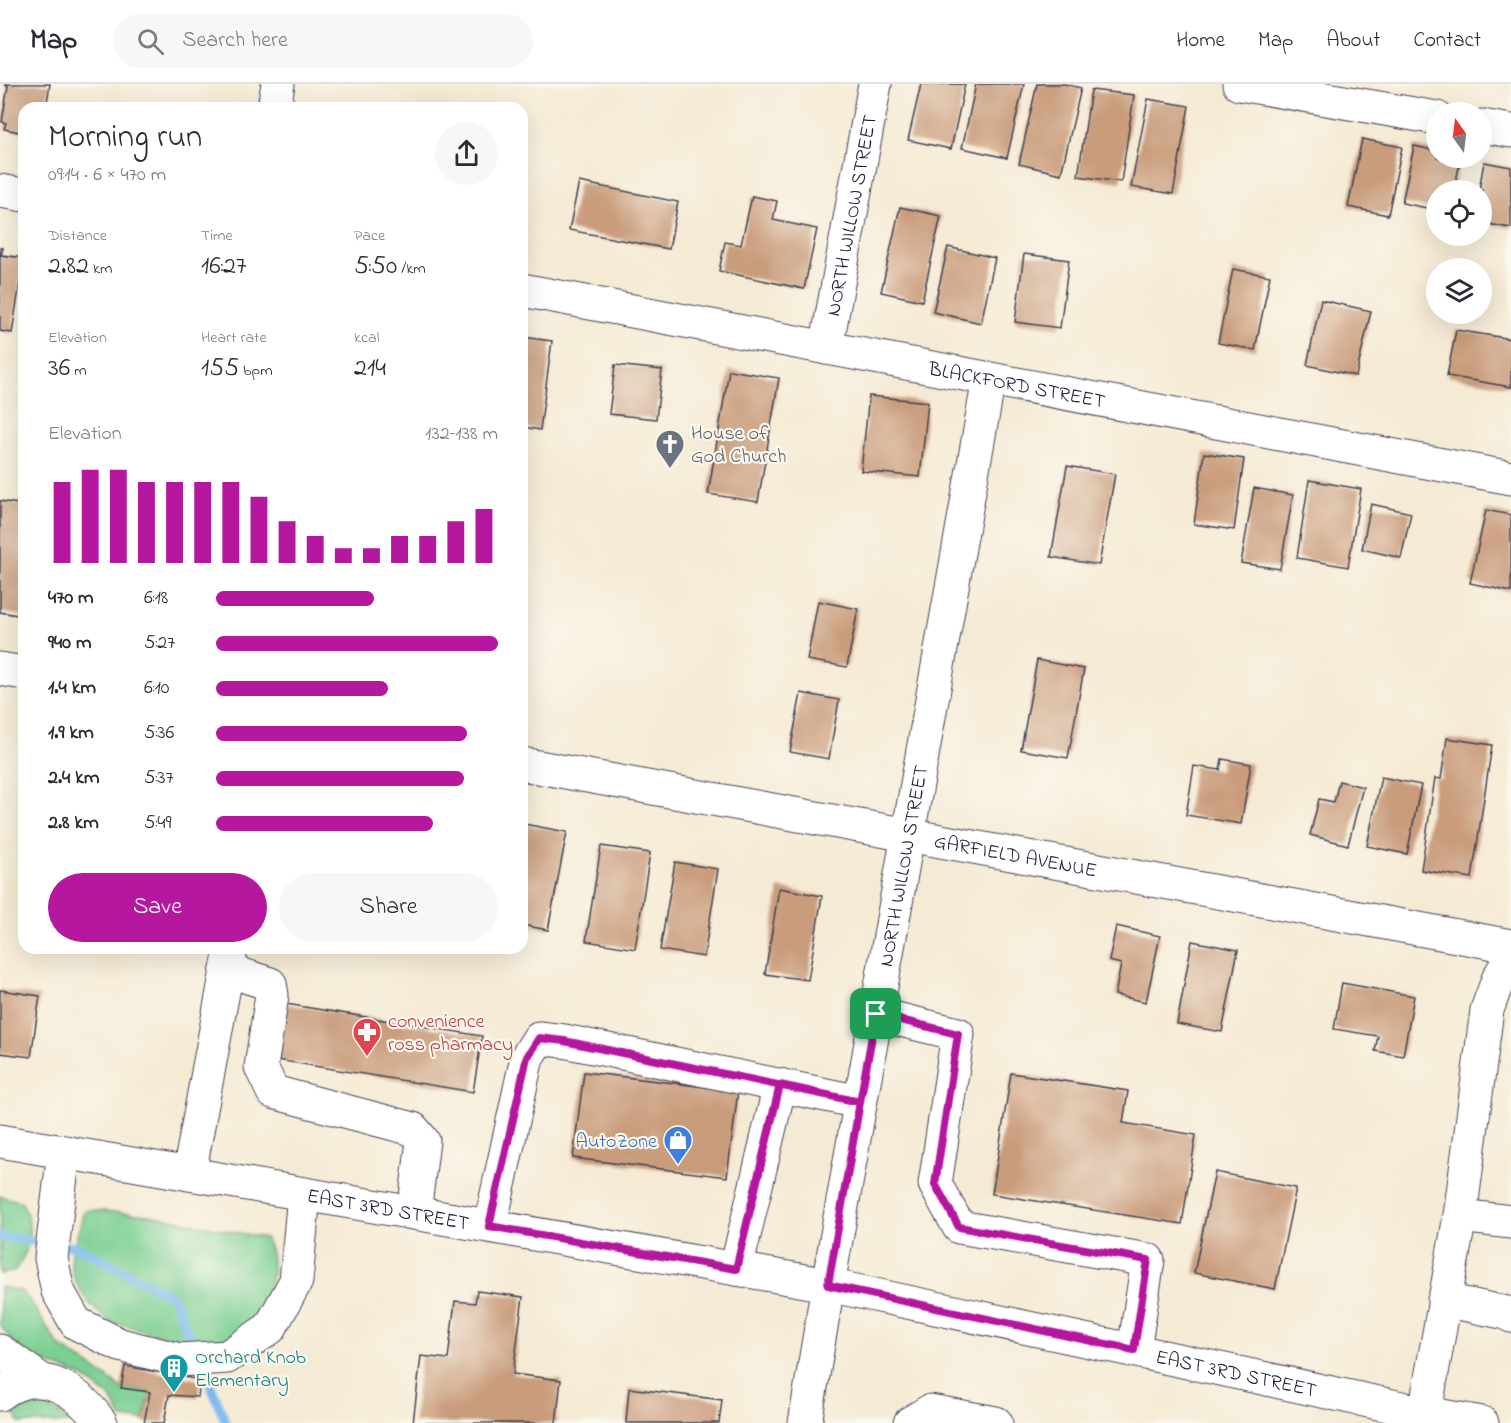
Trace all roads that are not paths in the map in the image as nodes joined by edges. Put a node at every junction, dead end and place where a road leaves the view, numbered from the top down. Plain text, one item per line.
1 (278, 84) edge
2 (875, 84) edge
3 (1239, 84) edge
4 (275, 102) edge
5 (1426, 116) edge
6 (1492, 128) edge
7 (1511, 131) edge
8 (0, 190) edge
9 (18, 194) edge
10 (528, 291) edge
11 (826, 348) junction
12 (989, 379) junction
13 (1511, 478) edge
14 (0, 669) edge
15 (18, 672) edge
16 (528, 765) edge
17 (908, 835) junction
18 (1511, 946) edge
19 (1511, 958) edge
20 (229, 959) edge
21 (876, 1014) junction
22 (780, 1085) junction
23 (860, 1102) junction
24 (0, 1141) edge
25 (64, 1152) junction
26 (189, 1174) junction
27 (304, 1194) junction
28 (414, 1213) junction
29 (1460, 1216) junction
30 (1511, 1222) edge
31 (489, 1226) junction
32 (736, 1269) junction
33 (828, 1285) junction
34 (1444, 1300) junction
35 (1511, 1316) edge
36 (1134, 1350) junction
37 (0, 1351) edge
38 (41, 1380) junction
39 (0, 1394) edge
40 (1424, 1418) edge
41 (101, 1423) edge
42 (805, 1423) edge
43 (910, 1423) edge
44 (996, 1423) edge
45 (1482, 1423) edge

1 - 4 street
2 - 11 street, NORTH WILLOW STREET
3 - 5 street
6 - 7 street
8 - 9 street
10 - 11 street, BLACKFORD STREET
11 - 12 street, BLACKFORD STREET
12 - 13 street, BLACKFORD STREET
12 - 17 street, NORTH WILLOW STREET
14 - 15 street
16 - 17 street, GARFIELD AVENUE
17 - 18 street, GARFIELD AVENUE
17 - 21 street, NORTH WILLOW STREET
19 - 29 street
20 - 26 street
20 - 28 street
21 - 23 street, NORTH WILLOW STREET
21 - 36 street
22 - 23 street
22 - 31 street
22 - 32 street
23 - 33 street, NORTH WILLOW STREET
24 - 25 street, EAST 3RD STREET
25 - 26 street, EAST 3RD STREET
25 - 27 street
26 - 27 street, EAST 3RD STREET
27 - 28 street, EAST 3RD STREET
28 - 31 street, EAST 3RD STREET
29 - 30 street
29 - 34 street
31 - 32 street, EAST 3RD STREET
32 - 33 street, EAST 3RD STREET
33 - 36 street, EAST 3RD STREET
33 - 42 street, NORTH WILLOW STREET
34 - 35 street
34 - 40 street
36 - 40 street, EAST 3RD STREET
37 - 38 street
38 - 39 street
38 - 41 street
40 - 45 street, EAST 3RD STREET
43 - 44 street

